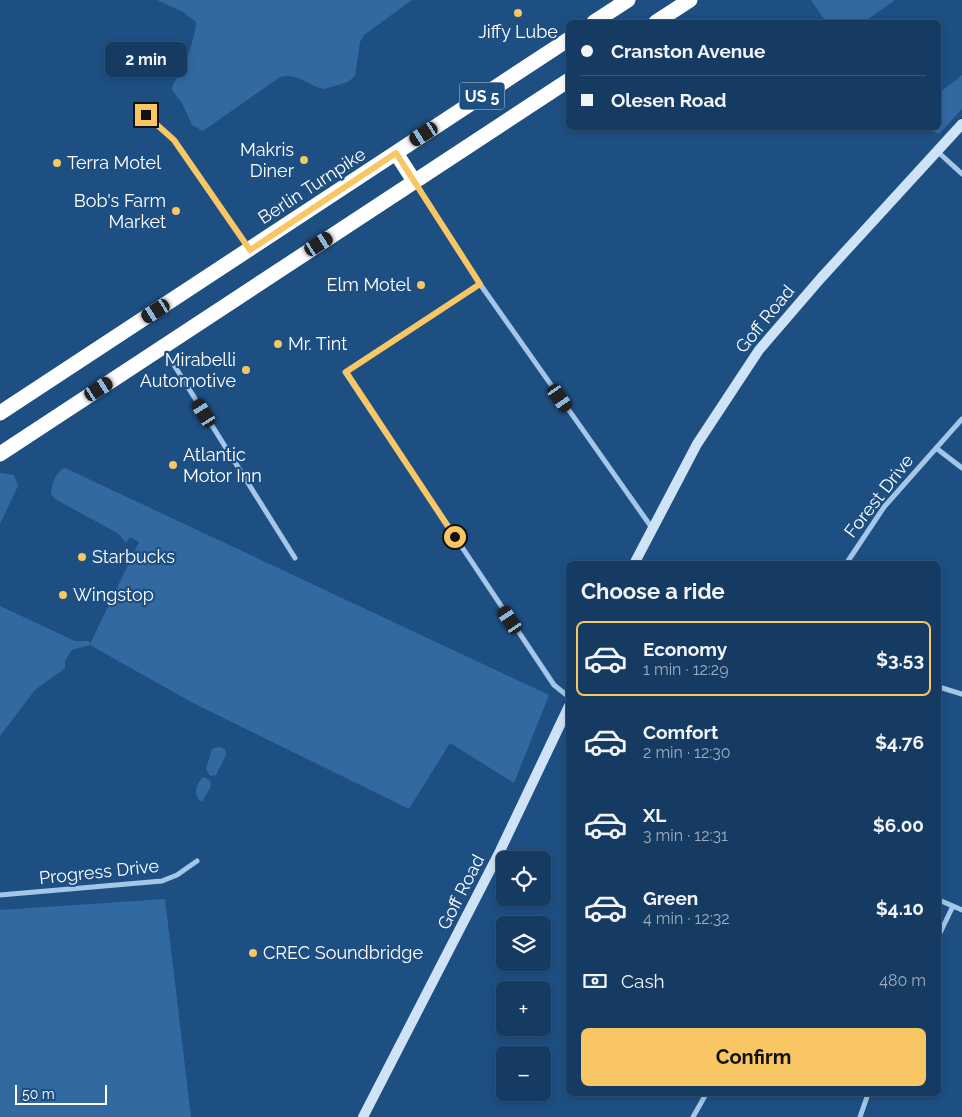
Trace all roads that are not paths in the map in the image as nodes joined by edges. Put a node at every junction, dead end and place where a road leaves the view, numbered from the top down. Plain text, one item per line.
1 (628, 0) edge
2 (690, 0) edge
3 (597, 20) edge
4 (659, 20) edge
5 (566, 41) edge
6 (566, 82) edge
7 (146, 115) dead end
8 (962, 124) edge
9 (937, 151) junction
10 (396, 153) junction
11 (962, 174) edge
12 (414, 181) junction
13 (250, 250) junction
14 (480, 284) junction
15 (162, 347) junction
16 (0, 413) edge
17 (962, 419) edge
18 (936, 448) junction
19 (0, 454) edge
20 (962, 468) edge
21 (652, 528) junction
22 (296, 558) dead end
23 (636, 561) edge
24 (848, 561) edge
25 (941, 688) edge
26 (962, 694) edge
27 (566, 695) edge
28 (566, 712) edge
29 (197, 861) dead end
30 (0, 895) edge
31 (941, 901) edge
32 (953, 906) junction
33 (962, 910) edge
34 (941, 931) edge
35 (705, 1096) edge
36 (867, 1096) edge
37 (363, 1117) edge
38 (693, 1117) edge
39 (860, 1117) edge

1 - 3 highway
2 - 4 highway
5 - 10 highway, Berlin Turnpike / US 5
6 - 12 highway, US 5
7 - 13 street
8 - 9 street, Goff Road
9 - 11 street
9 - 21 street, Goff Road
10 - 12 highway
10 - 13 highway, Berlin Turnpike / US 5
12 - 14 street
12 - 15 highway, US 5
13 - 16 highway, Berlin Turnpike / US 5
14 - 21 street
14 - 27 street
15 - 19 highway, US 5
15 - 22 street
17 - 18 street, Forest Drive
18 - 20 street, Forest Drive
18 - 24 street, Forest Drive
21 - 23 street, Goff Road
25 - 26 street
28 - 37 street, Goff Road
29 - 30 street, Progress Drive
31 - 32 street
32 - 33 street
32 - 34 street
35 - 38 street
36 - 39 street

